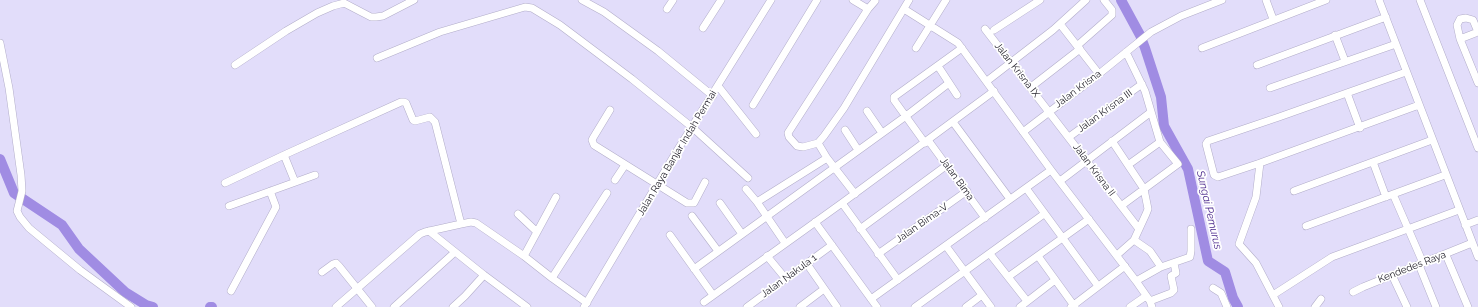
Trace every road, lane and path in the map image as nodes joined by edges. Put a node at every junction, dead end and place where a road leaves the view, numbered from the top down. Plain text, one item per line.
1 (582, 0) edge
2 (673, 0) edge
3 (721, 0) edge
4 (771, 0) edge
5 (817, 0) edge
6 (853, 0) edge
7 (909, 0) edge
8 (946, 0) edge
9 (1040, 0) edge
10 (1086, 0) edge
11 (1104, 0) edge
12 (1222, 0) edge
13 (1266, 0) edge
14 (1326, 0) edge
15 (1379, 0) edge
16 (1420, 0) edge
17 (409, 1) edge
18 (876, 1) dead end
19 (904, 8) junction
20 (667, 9) dead end
21 (868, 9) junction
22 (1386, 17) junction
23 (1273, 19) junction
24 (1060, 24) junction
25 (931, 25) junction
26 (703, 28) dead end
27 (985, 29) dead end
28 (994, 30) dead end
29 (1478, 32) edge
30 (1335, 35) junction
31 (1460, 39) junction
32 (0, 43) edge
33 (1396, 44) junction
34 (1079, 47) junction
35 (916, 48) dead end
36 (962, 48) junction
37 (1202, 48) dead end
38 (1126, 52) junction
39 (377, 58) dead end
40 (1344, 61) junction
41 (1012, 63) junction
42 (1257, 65) dead end
43 (235, 66) dead end
44 (938, 66) junction
45 (1476, 70) edge
46 (1406, 72) junction
47 (1098, 74) junction
48 (987, 81) junction
49 (949, 83) junction
50 (1478, 83) edge
51 (1142, 84) junction
52 (718, 86) junction
53 (1031, 87) junction
54 (1270, 88) dead end
55 (994, 91) junction
56 (1347, 93) junction
57 (957, 95) dead end
58 (712, 96) junction
59 (753, 104) dead end
60 (1419, 105) junction
61 (610, 110) dead end
62 (867, 111) dead end
63 (1049, 111) junction
64 (1150, 112) junction
65 (906, 116) junction
66 (953, 122) junction
67 (693, 128) junction
68 (1360, 128) junction
69 (845, 130) dead end
70 (1023, 132) junction
71 (882, 133) junction
72 (756, 134) dead end
73 (1069, 137) junction
74 (1432, 140) junction
75 (926, 141) junction
76 (1112, 141) junction
77 (1160, 142) junction
78 (818, 143) junction
79 (1478, 148) edge
80 (858, 150) junction
81 (284, 155) junction
82 (828, 158) junction
83 (1086, 160) junction
84 (1373, 162) junction
85 (1260, 163) junction
86 (625, 165) junction
87 (947, 165) junction
88 (1128, 165) junction
89 (834, 167) junction
90 (1051, 170) junction
91 (315, 175) dead end
92 (1445, 175) junction
93 (748, 178) dead end
94 (615, 180) dead end
95 (1060, 181) junction
96 (294, 182) junction
97 (706, 182) dead end
98 (225, 183) dead end
99 (658, 185) junction
100 (1026, 188) junction
101 (746, 189) dead end
102 (1144, 189) junction
103 (270, 191) junction
104 (966, 191) junction
105 (1294, 191) dead end
106 (607, 193) dead end
107 (855, 194) junction
108 (1390, 195) junction
109 (556, 197) dead end
110 (1010, 199) junction
111 (757, 202) junction
112 (720, 203) dead end
113 (842, 203) junction
114 (229, 206) dead end
115 (1121, 206) junction
116 (1459, 210) junction
117 (518, 214) dead end
118 (1044, 214) junction
119 (692, 216) dead end
120 (767, 216) junction
121 (985, 218) junction
122 (1089, 219) junction
123 (1478, 220) edge
124 (815, 222) junction
125 (461, 224) junction
126 (1465, 225) junction
127 (1306, 226) dead end
128 (860, 228) junction
129 (1139, 229) junction
130 (1191, 229) dead end
131 (1408, 229) junction
132 (429, 231) junction
133 (536, 231) junction
134 (742, 234) junction
135 (670, 235) dead end
136 (1062, 238) junction
137 (1134, 240) junction
138 (785, 243) junction
139 (1472, 243) junction
140 (832, 245) junction
141 (946, 246) junction
142 (718, 251) junction
143 (456, 252) junction
144 (878, 254) junction
145 (990, 254) junction
146 (1446, 254) junction
147 (1117, 255) junction
148 (524, 256) junction
149 (767, 256) junction
150 (1038, 256) junction
151 (1478, 257) edge
152 (1174, 263) junction
153 (807, 264) junction
154 (1421, 264) junction
155 (1125, 266) junction
156 (1161, 267) junction
157 (694, 268) junction
158 (965, 271) junction
159 (322, 272) dead end
160 (484, 275) junction
161 (1392, 275) junction
162 (1008, 277) junction
163 (552, 278) junction
164 (786, 279) junction
165 (898, 280) junction
166 (1055, 280) junction
167 (1136, 281) junction
168 (1098, 286) junction
169 (1213, 288) dead end
170 (358, 289) junction
171 (824, 289) junction
172 (231, 291) dead end
173 (1353, 292) dead end
174 (713, 295) junction
175 (982, 295) junction
176 (1273, 295) junction
177 (871, 299) junction
178 (1321, 299) dead end
179 (1027, 301) junction
180 (1149, 301) edge
181 (704, 302) dead end
182 (586, 305) edge
183 (1073, 306) edge
184 (131, 307) edge
185 (336, 307) edge
186 (372, 307) edge
187 (394, 307) edge
188 (453, 307) edge
189 (527, 307) edge
190 (747, 307) edge
191 (800, 307) edge
192 (837, 307) edge
193 (877, 307) edge
194 (915, 307) edge
195 (966, 307) edge
196 (991, 307) edge
197 (1020, 307) edge
198 (1130, 307) edge
199 (1227, 307) edge
200 (1279, 307) edge
201 (1315, 307) edge
202 (1407, 307) edge
203 (1436, 307) edge
204 (1468, 307) edge

1 - 58 street
2 - 20 street
3 - 26 street
4 - 52 street, Jalan Raya Banjar Indah Permai
5 - 59 street
6 - 21 street
7 - 19 street
8 - 25 street
9 - 28 street
10 - 24 street
11 - 34 street
12 - 38 street, Jalan Krisna
13 - 23 street
14 - 23 street
15 - 22 street
16 - 79 street
17 - 43 street
18 - 21 street
19 - 25 street
19 - 78 street
21 - 78 street
22 - 30 street
22 - 33 street
23 - 37 street
24 - 34 street
24 - 41 street
25 - 35 street
25 - 36 street
27 - 41 street, Jalan Krisna IX
29 - 31 street
29 - 31 street
30 - 40 street
30 - 42 street
31 - 45 street
32 - 184 street
33 - 40 street
33 - 46 street
34 - 47 street
34 - 53 street
36 - 44 street
36 - 48 street
38 - 47 street, Jalan Krisna
38 - 51 street
39 - 67 street
40 - 54 street
41 - 48 street
41 - 53 street, Jalan Krisna IX
44 - 49 street
44 - 65 street, Jalan Bima
45 - 50 street
46 - 56 street
46 - 60 street
47 - 63 street, Jalan Krisna
48 - 55 street
49 - 57 street
49 - 65 street
51 - 64 street
51 - 73 street, Jalan Krisna III
52 - 58 street, Jalan Raya Banjar Indah Permai
52 - 72 street
53 - 63 street, Jalan Krisna IX
55 - 66 street
55 - 70 street
56 - 68 street
56 - 85 street
58 - 67 street, Jalan Raya Banjar Indah Permai
60 - 68 street
60 - 74 street
61 - 86 street
62 - 71 street
63 - 70 street, Jalan Krisna
63 - 73 street, Jalan Krisna II
64 - 76 street
64 - 77 street
65 - 71 street
65 - 75 street, Jalan Bima
66 - 75 street
66 - 110 street
67 - 93 street
67 - 99 street, Jalan Raya Banjar Indah Permai
68 - 85 street
69 - 80 street
70 - 90 street
71 - 80 street
73 - 83 street, Jalan Krisna II
74 - 84 street
74 - 92 street
75 - 87 street, Jalan Bima
75 - 107 street
76 - 83 street
76 - 88 street
77 - 88 street
77 - 102 street
78 - 82 street
80 - 89 street
81 - 96 street
81 - 98 street
81 - 125 street
82 - 89 street
82 - 111 street
83 - 95 street
83 - 115 street, Jalan Krisna II
84 - 105 street
84 - 108 street
85 - 176 street
86 - 94 street
86 - 99 street
87 - 104 street, Jalan Bima
87 - 128 street
88 - 102 street
89 - 107 street
89 - 120 street
90 - 95 street
90 - 100 street
91 - 96 street
92 - 108 street
92 - 116 street
95 - 122 street
96 - 103 street
97 - 99 street
99 - 182 street, Jalan Raya Banjar Indah Permai
100 - 110 street
100 - 118 street
101 - 111 street
102 - 115 street
102 - 129 street
103 - 114 street
103 - 172 street
104 - 121 street, Jalan Bima
104 - 144 street, Jalan Bima-V
106 - 163 street
107 - 113 street
108 - 127 street
108 - 131 street
109 - 133 street
110 - 121 street
111 - 120 street
112 - 134 street
113 - 124 street
113 - 128 street
115 - 129 street, Jalan Krisna II
116 - 126 street
116 - 131 street
117 - 133 street
118 - 136 street
118 - 145 street
119 - 142 street
120 - 134 street
120 - 138 street
121 - 141 street
122 - 136 street
122 - 147 street
123 - 126 street
124 - 138 street
124 - 140 street
125 - 132 street
125 - 148 street
126 - 139 street
128 - 144 street
129 - 137 street
130 - 152 street
131 - 154 street
131 - 176 street
132 - 143 street
132 - 170 street
133 - 148 street
134 - 142 street
135 - 157 street
136 - 150 street
136 - 168 street
137 - 147 street
137 - 156 street
138 - 149 street
139 - 146 street, Kendedes Raya
139 - 151 street
140 - 153 street, Jalan Nakula 1
140 - 177 street
141 - 158 street
141 - 165 street
142 - 157 street
143 - 160 street
143 - 187 street
144 - 165 street
145 - 158 street
145 - 162 street
146 - 154 street, Kendedes Raya
146 - 204 street
147 - 155 street
148 - 163 street
149 - 164 street
149 - 174 street
150 - 162 street
150 - 166 street
152 - 156 street
152 - 180 street
153 - 164 street, Jalan Nakula 1
153 - 171 street
154 - 161 street, Kendedes Raya
154 - 203 street
155 - 167 street
155 - 168 street
156 - 167 street
157 - 174 street
158 - 175 street
158 - 194 street
159 - 170 street
160 - 188 street
160 - 189 street
161 - 173 street, Kendedes Raya
161 - 202 street
162 - 179 street
163 - 182 street
164 - 190 street, Jalan Nakula 1
165 - 177 street
166 - 179 street
166 - 183 street
167 - 180 street
168 - 183 street
169 - 199 street
170 - 185 street
170 - 186 street
171 - 191 street
171 - 192 street
174 - 181 street
175 - 195 street
175 - 196 street
176 - 200 street
177 - 193 street
178 - 201 street
179 - 197 street
180 - 198 street

